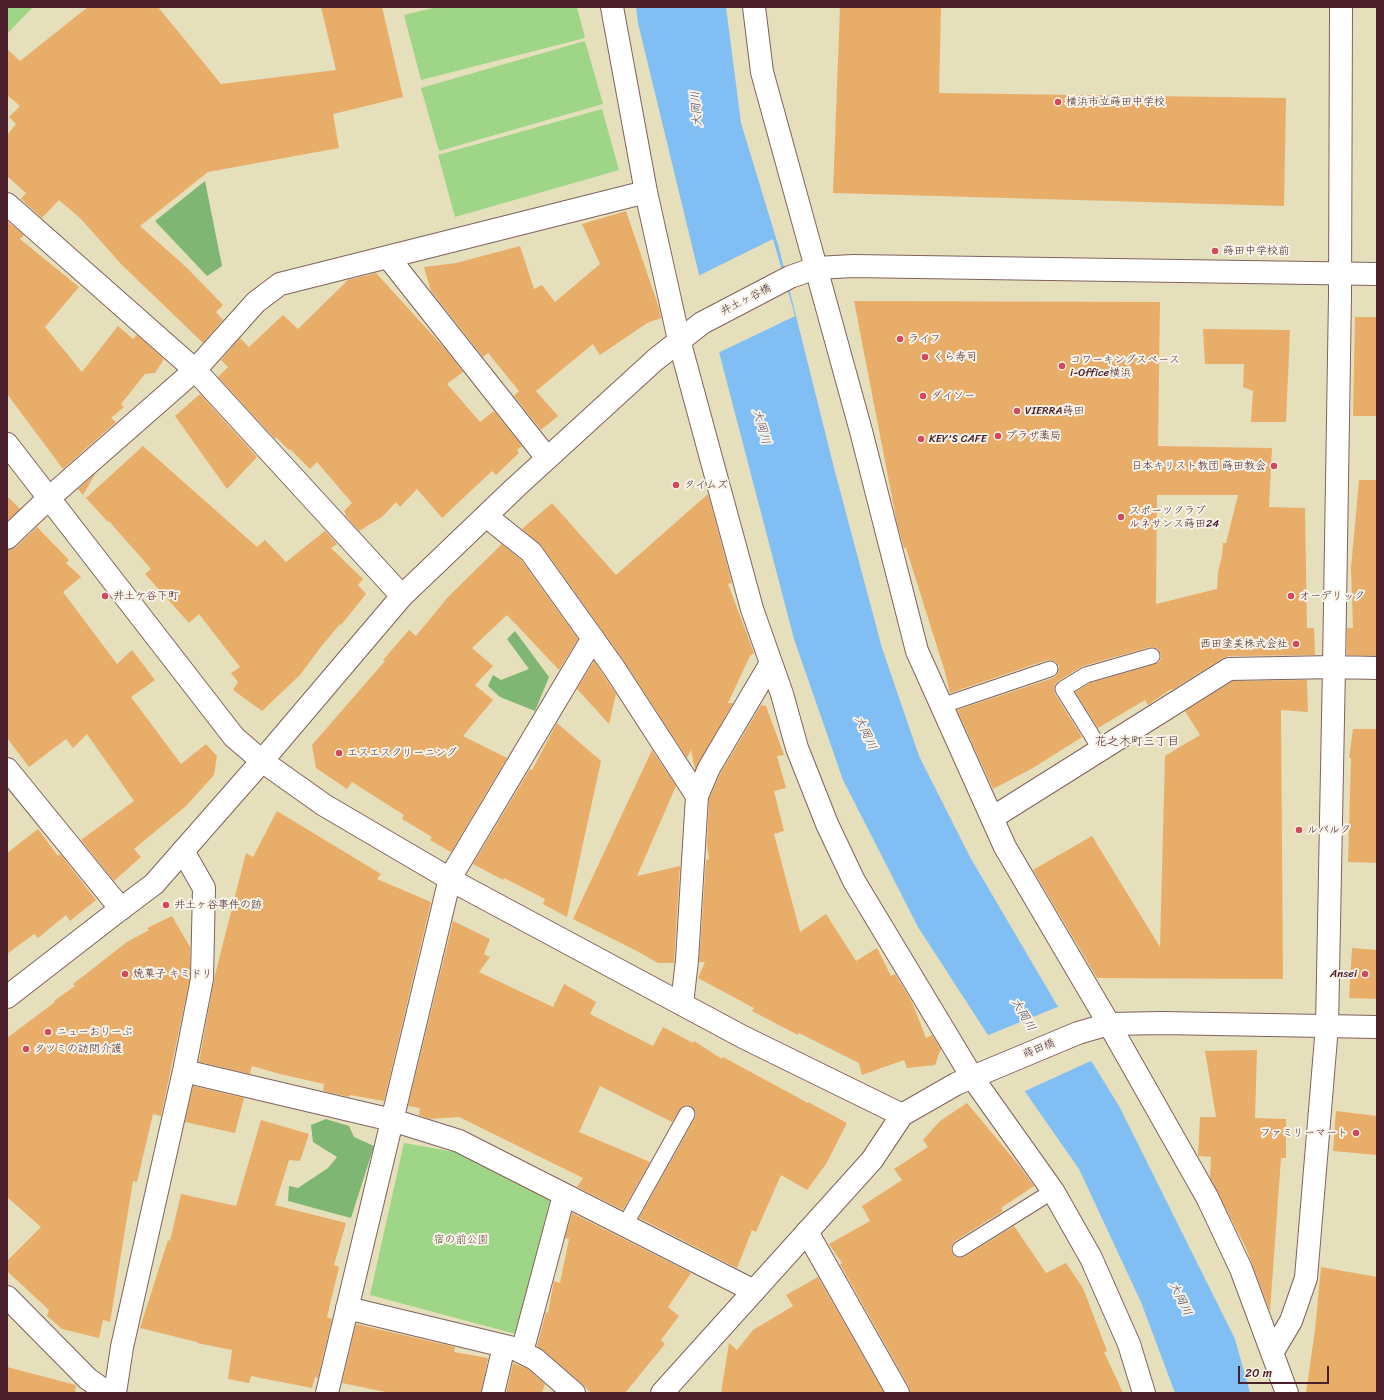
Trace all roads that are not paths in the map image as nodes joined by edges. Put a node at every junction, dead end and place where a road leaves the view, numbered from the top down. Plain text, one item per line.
1 (612, 7) edge
2 (754, 7) edge
3 (1341, 7) edge
4 (646, 192) junction
5 (7, 204) edge
6 (388, 257) junction
7 (816, 268) junction
8 (1340, 274) junction
9 (1377, 274) edge
10 (679, 340) junction
11 (195, 370) junction
12 (7, 444) edge
13 (547, 458) junction
14 (49, 498) junction
15 (486, 516) junction
16 (7, 538) edge
17 (402, 596) junction
18 (593, 638) junction
19 (1152, 656) dead end
20 (771, 663) junction
21 (1334, 667) junction
22 (1377, 668) edge
23 (1050, 669) dead end
24 (942, 706) junction
25 (1101, 750) junction
26 (262, 761) junction
27 (7, 769) edge
28 (697, 796) junction
29 (992, 818) junction
30 (183, 851) junction
31 (450, 878) junction
32 (121, 909) junction
33 (7, 997) edge
34 (682, 1004) junction
35 (1109, 1024) junction
36 (1327, 1026) junction
37 (1377, 1027) edge
38 (184, 1071) junction
39 (972, 1077) junction
40 (687, 1114) dead end
41 (902, 1115) junction
42 (392, 1120) junction
43 (1053, 1191) junction
44 (564, 1195) junction
45 (625, 1226) junction
46 (807, 1232) junction
47 (960, 1249) dead end
48 (754, 1291) junction
49 (8, 1299) edge
50 (347, 1308) junction
51 (513, 1349) junction
52 (1272, 1353) junction
53 (108, 1393) edge
54 (115, 1393) edge
55 (327, 1393) edge
56 (493, 1393) edge
57 (574, 1393) edge
58 (662, 1393) edge
59 (898, 1393) edge
60 (1144, 1393) edge
61 (1286, 1393) edge

1 - 4 street
2 - 7 street
3 - 8 street
4 - 6 street
4 - 10 street
5 - 11 street
6 - 11 street
6 - 13 street
7 - 8 street, 井土ヶ谷橋
7 - 10 street, 井土ヶ谷橋
7 - 24 street
8 - 9 street, 井土ヶ谷橋
8 - 21 street
10 - 13 street, 井土ヶ谷橋
10 - 20 street
11 - 14 street
11 - 17 street
12 - 14 street
13 - 15 street, 井土ヶ谷橋
14 - 16 street
14 - 26 street
15 - 17 street, 井土ヶ谷橋
15 - 18 street
17 - 26 street, 井土ヶ谷橋
18 - 28 street
18 - 31 street
19 - 25 lane
20 - 28 street
20 - 39 street
21 - 22 street
21 - 25 street
21 - 36 street
23 - 24 lane
24 - 29 street
25 - 29 street
26 - 30 street, 井土ヶ谷橋
26 - 31 street
27 - 32 street
28 - 34 street
29 - 35 street
30 - 32 street, 井土ヶ谷橋
30 - 38 street
31 - 34 street
31 - 42 street
32 - 33 street, 井土ヶ谷橋
34 - 41 street
35 - 36 street, 蒔田橋
35 - 39 street, 蒔田橋
35 - 52 street
36 - 37 street, 蒔田橋
36 - 52 street
38 - 42 street
38 - 54 street
39 - 41 street, 蒔田橋
39 - 43 street
40 - 45 lane
41 - 46 street
42 - 44 street
42 - 50 street
43 - 47 lane
43 - 60 street
44 - 45 street
44 - 51 street
45 - 48 street
46 - 48 street
46 - 59 street
48 - 58 street
49 - 53 street
50 - 51 street
50 - 55 street
51 - 56 street
51 - 57 street
52 - 61 street

